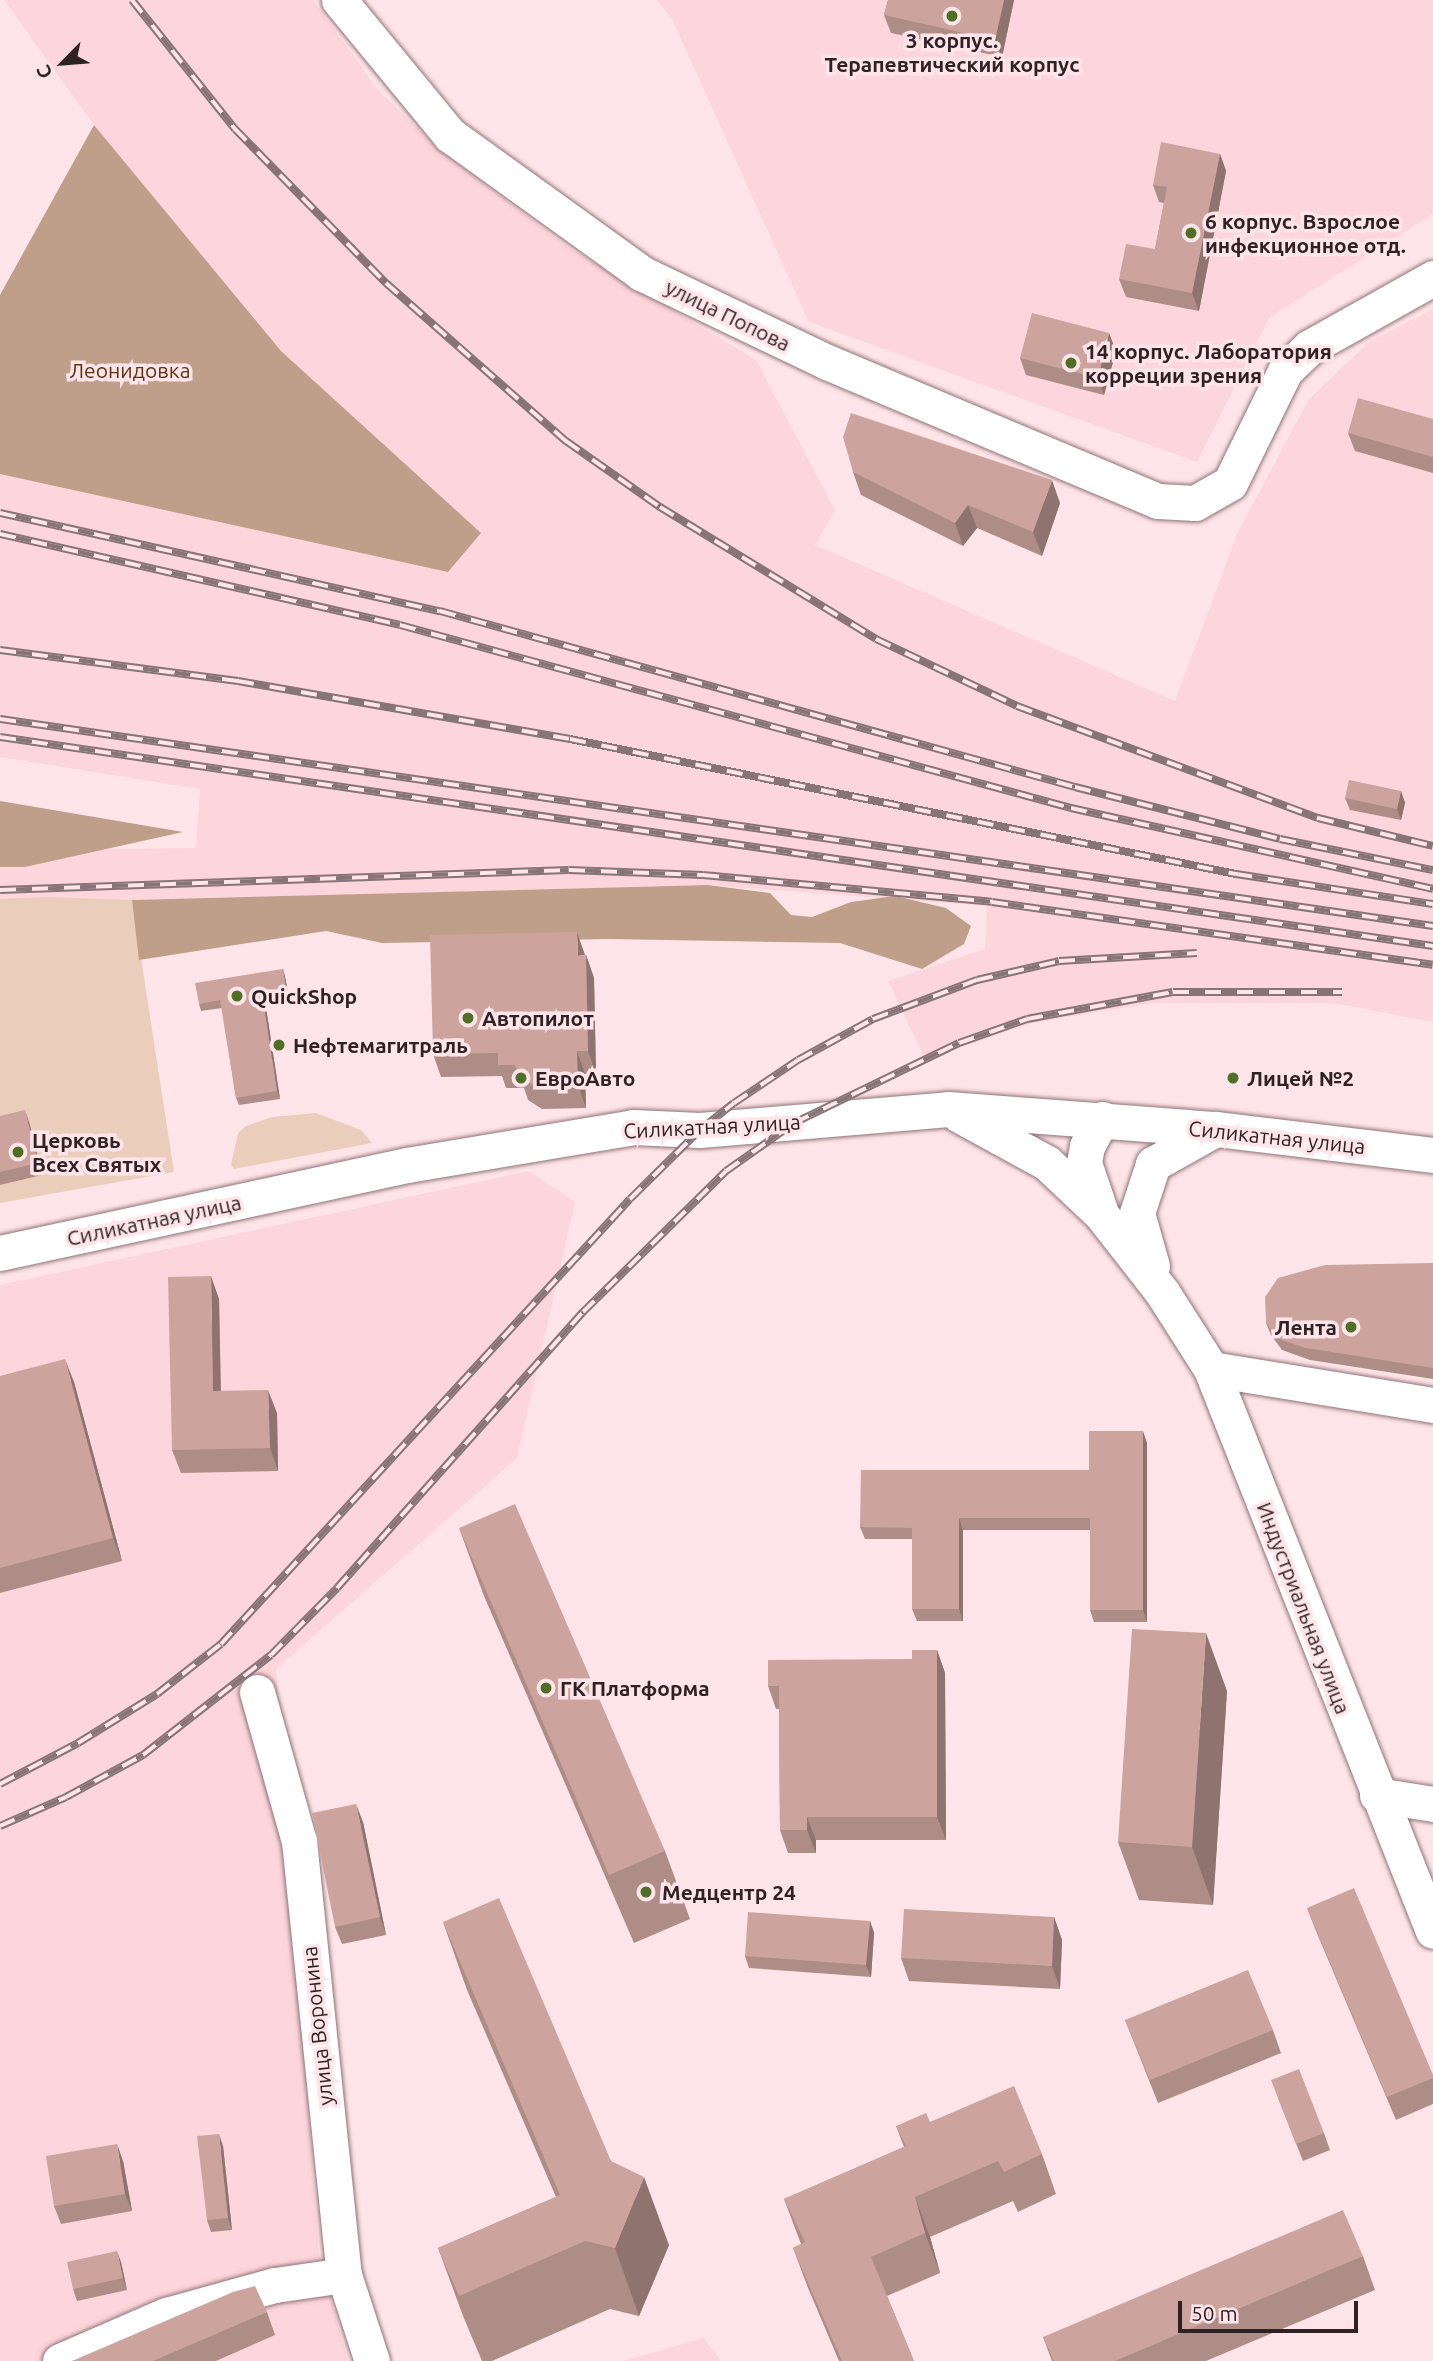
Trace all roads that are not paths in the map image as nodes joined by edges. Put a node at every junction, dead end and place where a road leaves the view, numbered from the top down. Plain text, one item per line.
1 (340, 0) edge
2 (1433, 278) edge
3 (948, 1110) junction
4 (1102, 1119) junction
5 (1216, 1129) junction
6 (1433, 1155) edge
7 (1101, 1214) junction
8 (0, 1252) edge
9 (1162, 1292) junction
10 (1211, 1369) junction
11 (1433, 1405) edge
12 (257, 1692) dead end
13 (1377, 1796) junction
14 (1433, 1804) edge
15 (1433, 1931) edge
16 (344, 2274) junction
17 (60, 2361) edge
18 (372, 2361) edge

1 - 2 street, улица Попова
3 - 4 street, Силикатная улица
3 - 7 street, Индустриальная улица
3 - 8 street, Силикатная улица
4 - 5 street, Силикатная улица
4 - 7 street, Индустриальная улица
5 - 6 street, Силикатная улица
5 - 9 street, Индустриальная улица
7 - 9 street, Индустриальная улица
9 - 10 street, Индустриальная улица
10 - 11 street
10 - 13 street, Индустриальная улица
12 - 16 street, улица Воронина
13 - 14 street
13 - 15 street, Индустриальная улица
16 - 17 street
16 - 18 street, улица Воронина

